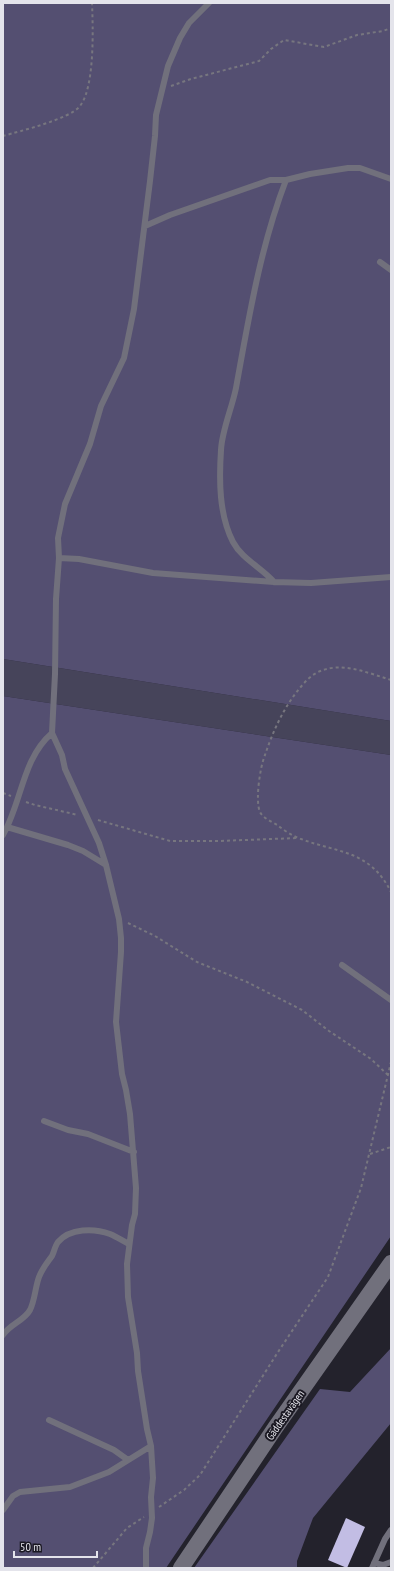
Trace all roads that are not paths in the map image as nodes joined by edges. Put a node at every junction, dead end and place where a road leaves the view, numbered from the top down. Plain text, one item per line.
1 (209, 3) edge
2 (391, 179) edge
3 (286, 180) junction
4 (145, 226) junction
5 (380, 262) dead end
6 (391, 270) edge
7 (59, 558) junction
8 (391, 577) edge
9 (274, 582) junction
10 (52, 732) junction
11 (7, 827) junction
12 (3, 835) edge
13 (106, 865) junction
14 (342, 965) dead end
15 (391, 1000) edge
16 (44, 1121) dead end
17 (134, 1152) junction
18 (129, 1244) junction
19 (391, 1263) edge
20 (3, 1334) edge
21 (49, 1420) dead end
22 (151, 1446) junction
23 (128, 1460) junction
24 (3, 1510) edge
25 (391, 1530) edge
26 (391, 1562) edge
27 (373, 1566) edge
28 (146, 1568) edge
29 (181, 1568) edge

1 - 4 lane
2 - 3 lane
3 - 4 lane
3 - 9 lane
4 - 7 lane
5 - 6 lane
7 - 9 lane
7 - 10 lane
8 - 9 lane
10 - 11 lane
10 - 13 lane
11 - 12 lane
11 - 13 lane
13 - 17 lane
14 - 15 lane
16 - 17 lane
17 - 18 lane
18 - 20 lane
18 - 22 lane
19 - 29 street, Gäddestavägen
21 - 23 lane
22 - 23 lane
22 - 28 lane
23 - 24 lane
25 - 27 lane
26 - 27 lane

